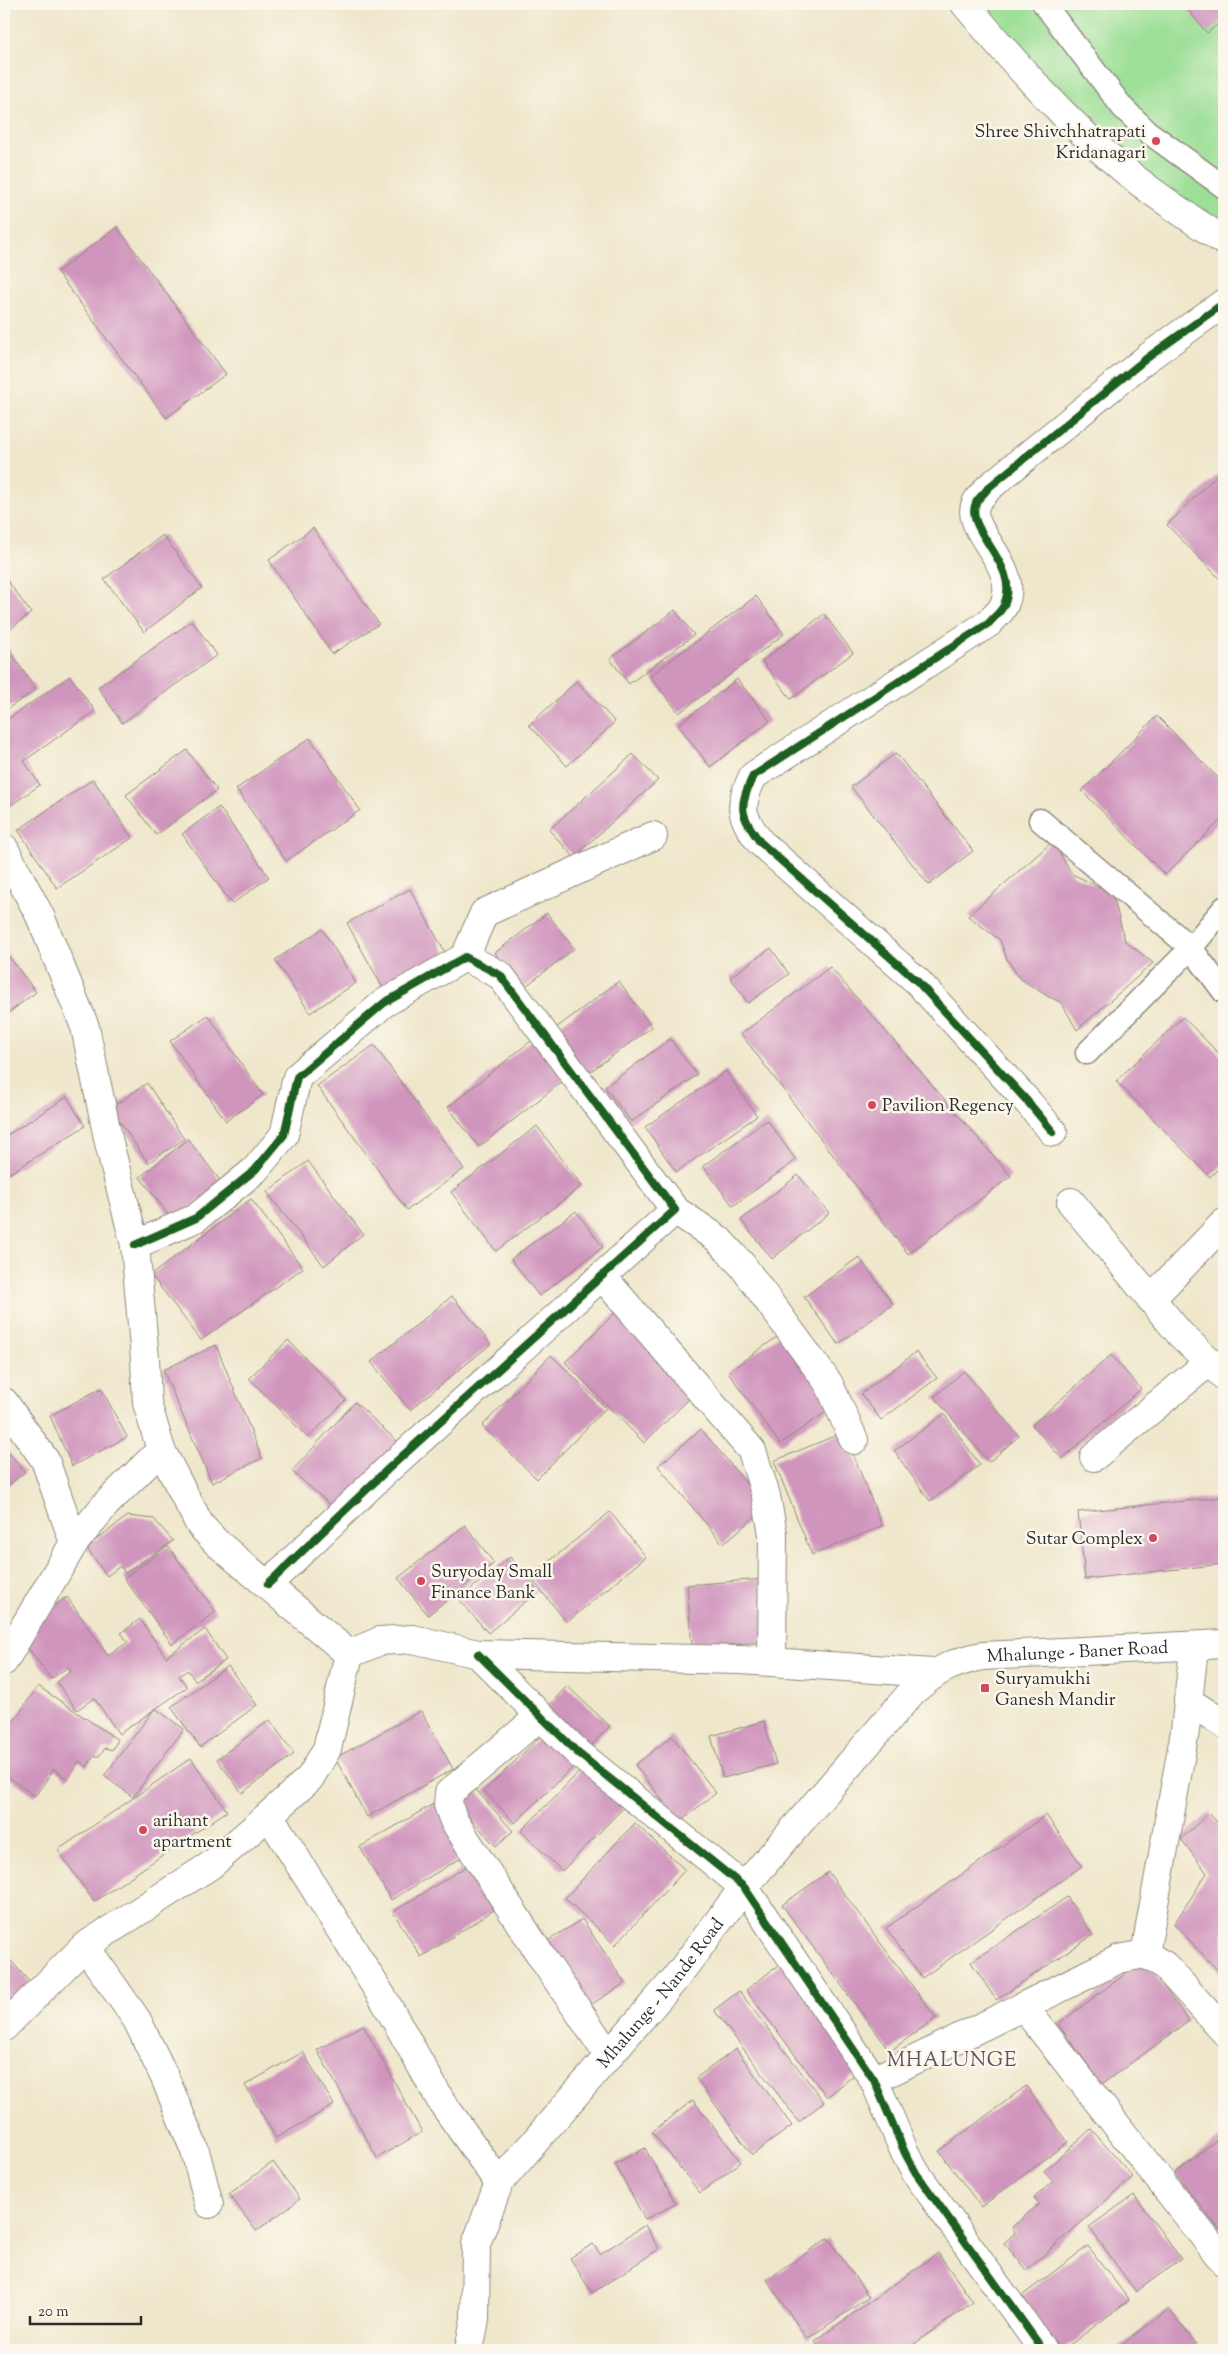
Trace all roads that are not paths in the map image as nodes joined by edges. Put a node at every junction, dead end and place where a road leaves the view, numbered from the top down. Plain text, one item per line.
1 (965, 4) edge
2 (1044, 4) edge
3 (1224, 187) edge
4 (1224, 241) edge
5 (1224, 303) edge
6 (1040, 820) dead end
7 (653, 836) dead end
8 (5, 852) edge
9 (1224, 908) edge
10 (1191, 948) junction
11 (465, 957) junction
12 (1224, 992) edge
13 (1087, 1053) dead end
14 (1052, 1132) dead end
15 (1071, 1202) dead end
16 (675, 1210) junction
17 (1224, 1223) edge
18 (135, 1245) junction
19 (602, 1276) junction
20 (1151, 1299) junction
21 (1217, 1369) edge
22 (4, 1402) edge
23 (854, 1440) dead end
24 (161, 1450) junction
25 (1094, 1458) dead end
26 (74, 1543) junction
27 (268, 1584) junction
28 (1224, 1644) edge
29 (1194, 1647) junction
30 (349, 1654) junction
31 (478, 1654) junction
32 (4, 1661) edge
33 (772, 1662) junction
34 (933, 1674) junction
35 (1188, 1701) junction
36 (540, 1716) junction
37 (1224, 1724) edge
38 (270, 1815) junction
39 (744, 1887) junction
40 (85, 1946) junction
41 (1145, 1954) junction
42 (1023, 2006) junction
43 (4, 2027) edge
44 (1224, 2031) edge
45 (609, 2056) junction
46 (874, 2080) junction
47 (499, 2183) junction
48 (209, 2204) dead end
49 (1224, 2262) edge
50 (469, 2350) edge
51 (1043, 2350) edge

1 - 4 street
2 - 3 lane
5 - 14 street
6 - 10 lane
7 - 11 street
8 - 18 street
9 - 10 lane
10 - 12 lane
10 - 13 lane
11 - 16 street
11 - 18 street
15 - 20 street
16 - 19 street
16 - 23 street
17 - 20 street
18 - 24 street
19 - 27 street
19 - 33 street
20 - 21 street
21 - 25 street
22 - 26 street
24 - 26 street
24 - 27 street
26 - 32 street
27 - 30 street
28 - 29 street, Mhalunge - Baner Road
29 - 34 street, Mhalunge - Baner Road
29 - 35 street
30 - 31 street
30 - 38 street
31 - 33 street
31 - 36 street
33 - 34 street
34 - 39 street, Mhalunge - Nande Road
35 - 37 street
35 - 41 street
36 - 39 street
36 - 45 street
38 - 40 street
38 - 47 street
39 - 45 street, Mhalunge - Nande Road
39 - 46 street
40 - 43 street
40 - 48 street
41 - 42 street
41 - 44 street
42 - 46 street
42 - 49 street
45 - 47 street, Mhalunge - Nande Road
46 - 51 street
47 - 50 street, Mhalunge - Nande Road

